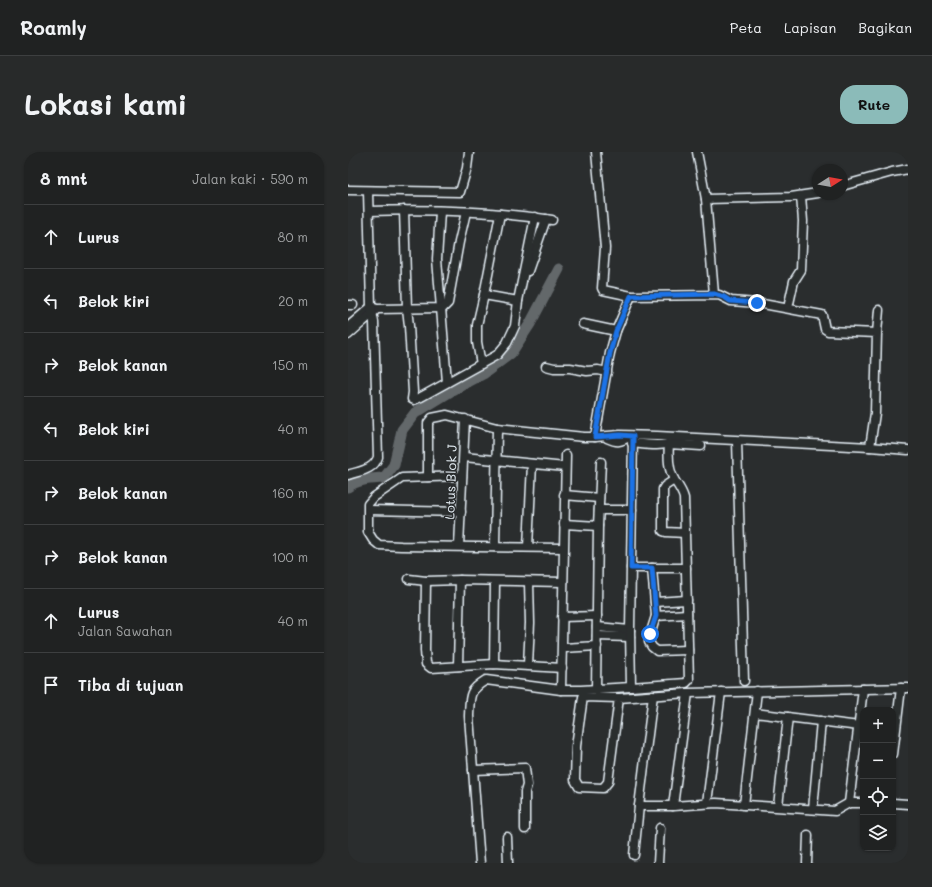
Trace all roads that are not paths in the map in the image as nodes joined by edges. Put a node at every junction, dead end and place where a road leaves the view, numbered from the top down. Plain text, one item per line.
1 (469, 152) edge
2 (596, 152) edge
3 (697, 152) edge
4 (908, 169) edge
5 (848, 184) edge
6 (348, 190) edge
7 (368, 191) junction
8 (812, 194) edge
9 (801, 196) junction
10 (706, 199) junction
11 (404, 210) junction
12 (369, 211) junction
13 (440, 212) junction
14 (466, 212) junction
15 (500, 214) junction
16 (534, 218) junction
17 (522, 281) junction
18 (484, 295) junction
19 (719, 295) junction
20 (631, 296) junction
21 (518, 302) junction
22 (407, 308) junction
23 (441, 308) junction
24 (788, 308) junction
25 (373, 310) junction
26 (879, 310) dead end
27 (583, 324) dead end
28 (618, 327) junction
29 (348, 328) edge
30 (877, 334) junction
31 (348, 335) edge
32 (480, 364) junction
33 (546, 366) dead end
34 (607, 372) junction
35 (446, 382) junction
36 (465, 419) junction
37 (497, 428) junction
38 (595, 437) junction
39 (675, 437) junction
40 (632, 438) junction
41 (738, 441) junction
42 (669, 444) junction
43 (701, 446) dead end
44 (870, 447) junction
45 (908, 450) edge
46 (566, 456) dead end
47 (464, 457) junction
48 (496, 461) junction
49 (601, 462) dead end
50 (532, 464) junction
51 (565, 467) junction
52 (348, 475) edge
53 (462, 476) junction
54 (428, 477) junction
55 (674, 480) junction
56 (564, 495) junction
57 (599, 498) junction
58 (369, 510) junction
59 (599, 510) junction
60 (632, 510) junction
61 (461, 512) junction
62 (564, 524) junction
63 (598, 526) junction
64 (685, 533) junction
65 (459, 546) junction
66 (494, 547) junction
67 (528, 547) junction
68 (563, 548) junction
69 (631, 568) junction
70 (652, 568) junction
71 (686, 568) junction
72 (409, 579) dead end
73 (460, 580) junction
74 (426, 581) junction
75 (495, 582) junction
76 (529, 582) junction
77 (563, 582) junction
78 (687, 600) junction
79 (655, 602) junction
80 (687, 614) junction
81 (597, 616) junction
82 (656, 616) junction
83 (562, 617) junction
84 (597, 628) junction
85 (630, 633) junction
86 (597, 636) junction
87 (597, 646) junction
88 (563, 648) junction
89 (688, 650) junction
90 (494, 664) junction
91 (528, 665) junction
92 (458, 666) junction
93 (562, 668) junction
94 (744, 681) dead end
95 (631, 687) junction
96 (904, 688) edge
97 (863, 689) junction
98 (561, 690) junction
99 (596, 690) junction
100 (757, 691) junction
101 (688, 692) junction
102 (721, 692) junction
103 (654, 695) junction
104 (619, 698) junction
105 (755, 713) junction
106 (788, 717) junction
107 (820, 721) junction
108 (859, 726) junction
109 (895, 743) edge
110 (473, 770) junction
111 (860, 803) edge
112 (896, 803) edge
113 (707, 804) junction
114 (908, 804) edge
115 (744, 805) junction
116 (847, 805) junction
117 (639, 806) junction
118 (673, 806) junction
119 (778, 806) junction
120 (813, 806) junction
121 (660, 828) dead end
122 (525, 829) dead end
123 (808, 835) dead end
124 (507, 838) dead end
125 (634, 855) dead end
126 (480, 863) edge
127 (508, 863) edge
128 (658, 863) edge
129 (807, 863) edge

1 - 7 street
2 - 20 street
3 - 10 street
4 - 5 street
6 - 7 street
7 - 12 street
8 - 9 street
9 - 10 street
9 - 24 street
10 - 19 street
11 - 12 street
11 - 13 street
11 - 22 street
12 - 25 street
13 - 14 street
13 - 23 street
14 - 15 street
14 - 23 street
15 - 16 street
15 - 18 street
16 - 17 street
16 - 17 street
17 - 21 street
18 - 21 street
18 - 32 street
19 - 20 street
19 - 24 street
20 - 28 street
21 - 32 street
22 - 23 street
22 - 25 street
22 - 35 street
23 - 35 street
24 - 30 street
25 - 29 street
25 - 31 street
25 - 52 street
26 - 30 street
27 - 28 street
28 - 34 street
30 - 44 street
32 - 35 street
33 - 34 street
34 - 38 street
36 - 37 street
36 - 47 street, Lotus Blok J
36 - 54 street
37 - 38 street
37 - 48 street
38 - 40 street
39 - 40 street
39 - 41 street
39 - 42 street
40 - 42 street
40 - 60 street
41 - 44 street
41 - 94 street
42 - 43 street
42 - 55 street
44 - 45 street
46 - 51 street
47 - 48 street
47 - 53 street, Lotus Blok J
48 - 50 street
48 - 66 street
49 - 57 street
50 - 51 street
50 - 67 street
51 - 56 street
53 - 54 street
53 - 61 street, Lotus Blok J
54 - 58 street
55 - 64 street
55 - 64 street
56 - 57 street
56 - 62 street
57 - 59 street
58 - 61 street
58 - 65 street
59 - 60 street
59 - 63 street
60 - 69 street
61 - 65 street, Lotus Blok J
62 - 63 street
62 - 68 street
63 - 81 street
64 - 71 street
65 - 66 street
66 - 67 street
67 - 68 street
68 - 77 street
69 - 70 street
69 - 85 street
70 - 71 street
70 - 79 street
71 - 78 street
72 - 74 street
73 - 74 street
73 - 75 street
73 - 92 street
74 - 92 street
75 - 76 street
75 - 90 street
76 - 77 street
76 - 91 street
77 - 83 street
78 - 79 street
78 - 80 street
79 - 82 street
80 - 82 street
80 - 89 street
81 - 83 street
81 - 84 street
82 - 89 street
83 - 88 street
84 - 85 street
84 - 86 street
85 - 86 street
85 - 95 street
86 - 87 street
87 - 88 street
87 - 99 street
88 - 93 street
89 - 95 street
90 - 91 street
90 - 92 street
91 - 93 street
93 - 98 street
95 - 99 street
96 - 97 street
96 - 109 street
97 - 100 street
97 - 108 street
98 - 99 street
98 - 110 street
100 - 102 street
100 - 105 street
101 - 102 street
101 - 103 street
101 - 118 street
102 - 113 street
103 - 104 street
103 - 117 street
104 - 104 street
105 - 106 street
105 - 115 street
106 - 107 street
106 - 119 street
107 - 108 street
107 - 120 street
108 - 116 street
110 - 122 street
110 - 126 street
111 - 116 street
112 - 114 street
113 - 115 street
113 - 118 street
115 - 119 street
116 - 120 street
117 - 118 street
117 - 125 street
119 - 120 street
121 - 128 street
123 - 129 street
124 - 127 street

